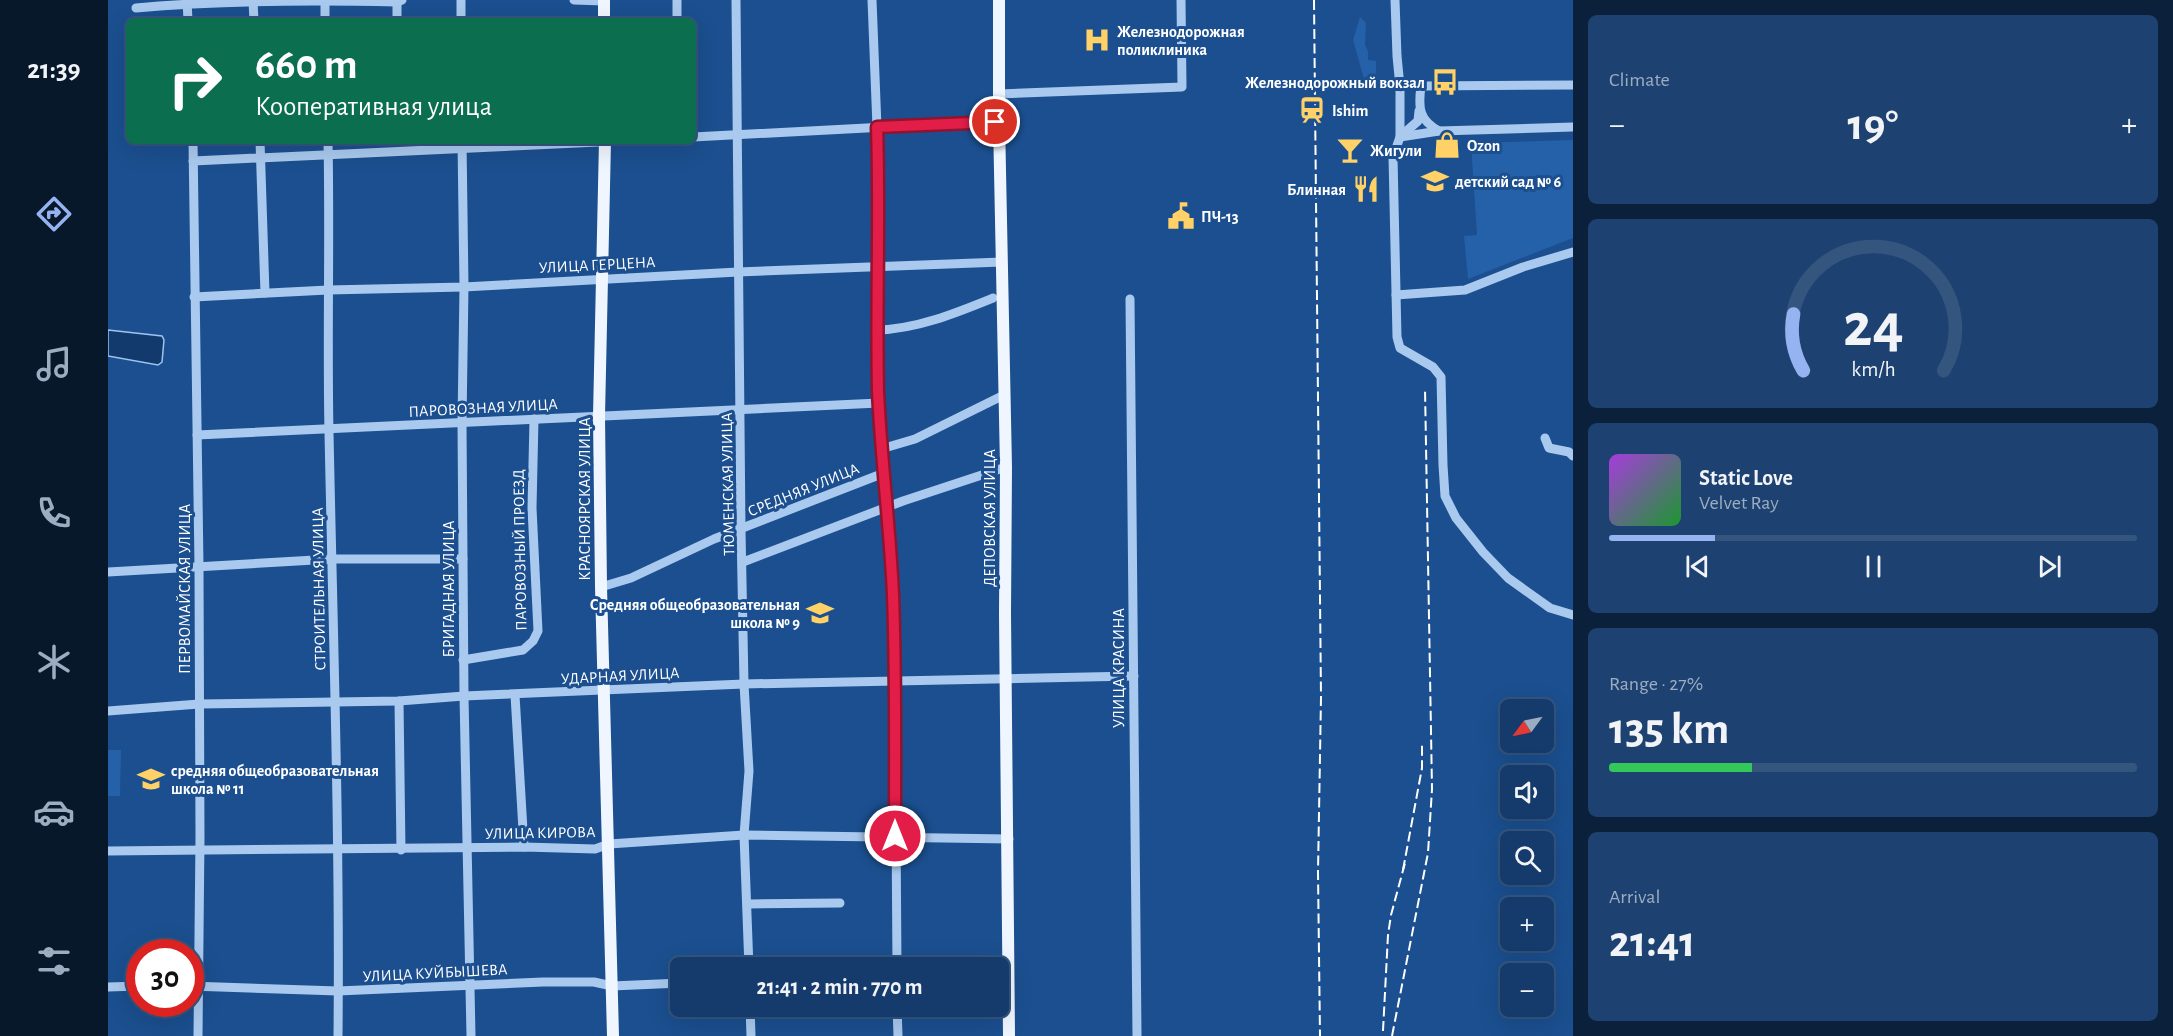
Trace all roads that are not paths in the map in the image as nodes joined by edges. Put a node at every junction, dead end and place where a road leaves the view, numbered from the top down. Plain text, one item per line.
1 (325, 0) edge
2 (461, 0) edge
3 (574, 0) edge
4 (604, 0) edge
5 (677, 0) edge
6 (736, 0) edge
7 (872, 0) edge
8 (999, 0) edge
9 (1181, 0) edge
10 (1395, 0) edge
11 (253, 1) edge
12 (399, 1) edge
13 (187, 2) edge
14 (136, 8) dead end
15 (188, 18) edge
16 (254, 18) edge
17 (325, 18) edge
18 (398, 18) edge
19 (461, 18) edge
20 (604, 18) edge
21 (677, 18) edge
22 (1573, 85) edge
23 (1421, 86) junction
24 (1400, 87) junction
25 (999, 94) junction
26 (1420, 107) junction
27 (999, 121) junction
28 (877, 127) junction
29 (1573, 128) edge
30 (1439, 131) junction
31 (737, 133) junction
32 (696, 137) edge
33 (1400, 137) junction
34 (193, 144) edge
35 (260, 144) edge
36 (328, 144) edge
37 (498, 144) edge
38 (605, 144) edge
39 (462, 145) edge
40 (404, 146) edge
41 (328, 156) junction
42 (261, 158) junction
43 (193, 161) junction
44 (1573, 252) edge
45 (1002, 262) junction
46 (877, 267) junction
47 (738, 272) junction
48 (602, 279) junction
49 (464, 286) junction
50 (328, 290) junction
51 (265, 293) junction
52 (1396, 295) junction
53 (194, 297) junction
54 (993, 298) dead end
55 (1130, 299) dead end
56 (877, 330) junction
57 (1004, 396) junction
58 (879, 403) junction
59 (741, 410) junction
60 (599, 416) junction
61 (534, 419) junction
62 (462, 422) junction
63 (329, 429) junction
64 (197, 435) junction
65 (1545, 438) dead end
66 (882, 449) junction
67 (1573, 456) edge
68 (1006, 467) junction
69 (884, 473) junction
70 (888, 508) junction
71 (741, 530) junction
72 (463, 559) junction
73 (332, 560) junction
74 (742, 562) junction
75 (199, 567) junction
76 (108, 572) edge
77 (601, 587) junction
78 (1573, 615) edge
79 (464, 660) junction
80 (1134, 676) junction
81 (1007, 679) junction
82 (895, 682) junction
83 (744, 684) junction
84 (604, 691) junction
85 (515, 695) junction
86 (464, 696) junction
87 (399, 700) junction
88 (336, 702) junction
89 (200, 704) junction
90 (108, 711) edge
91 (744, 835) junction
92 (895, 836) junction
93 (1009, 839) junction
94 (609, 844) junction
95 (524, 847) junction
96 (200, 849) junction
97 (336, 849) junction
98 (468, 849) junction
99 (401, 850) junction
100 (108, 851) edge
101 (840, 903) dead end
102 (748, 904) junction
103 (196, 939) edge
104 (749, 957) edge
105 (897, 957) edge
106 (1005, 957) edge
107 (670, 983) edge
108 (126, 986) edge
109 (204, 986) edge
110 (470, 986) junction
111 (612, 986) junction
112 (108, 987) edge
113 (338, 991) junction
114 (196, 1017) edge
115 (750, 1017) edge
116 (897, 1017) edge
117 (1008, 1017) edge
118 (198, 1036) edge
119 (338, 1036) edge
120 (471, 1036) edge
121 (613, 1036) edge
122 (751, 1036) edge
123 (898, 1036) edge
124 (1010, 1036) edge
125 (1137, 1036) edge

1 - 11 street
1 - 12 street
1 - 17 street
2 - 19 street
3 - 4 street
4 - 20 main road
5 - 21 street
6 - 31 street, ТЮМЕНСКАЯ УЛИЦА
7 - 28 street
8 - 25 main road, ДЕПОВСКАЯ УЛИЦА
9 - 25 street
10 - 24 street
11 - 13 street
11 - 16 street
12 - 18 street
13 - 14 street
13 - 15 street
22 - 23 street
23 - 24 street
23 - 26 street
24 - 33 street
25 - 27 main road, ДЕПОВСКАЯ УЛИЦА
26 - 30 street
26 - 33 street
27 - 28 street
27 - 45 main road, ДЕПОВСКАЯ УЛИЦА
28 - 31 street
28 - 46 street
29 - 30 street
30 - 33 street
31 - 32 street
31 - 47 street, ТЮМЕНСКАЯ УЛИЦА
33 - 52 street
34 - 43 street, ПЕРВОМАЙСКАЯ УЛИЦА
35 - 42 street
36 - 41 street, СТРОИТЕЛЬНАЯ УЛИЦА
37 - 39 street
38 - 48 main road, КРАСНОЯРСКАЯ УЛИЦА
39 - 40 street
39 - 49 street, БРИГАДНАЯ УЛИЦА
40 - 41 street
41 - 42 street
41 - 50 street, СТРОИТЕЛЬНАЯ УЛИЦА
42 - 43 street
42 - 51 street
43 - 53 street, ПЕРВОМАЙСКАЯ УЛИЦА
44 - 52 street
45 - 46 street, УЛИЦА ГЕРЦЕНА
45 - 57 main road, ДЕПОВСКАЯ УЛИЦА
46 - 47 street, УЛИЦА ГЕРЦЕНА
46 - 56 street
47 - 48 street, УЛИЦА ГЕРЦЕНА
47 - 59 street, ТЮМЕНСКАЯ УЛИЦА
48 - 49 street, УЛИЦА ГЕРЦЕНА
48 - 60 main road, КРАСНОЯРСКАЯ УЛИЦА
49 - 50 street, УЛИЦА ГЕРЦЕНА
49 - 62 street, БРИГАДНАЯ УЛИЦА
50 - 51 street, УЛИЦА ГЕРЦЕНА
50 - 63 street, СТРОИТЕЛЬНАЯ УЛИЦА
51 - 53 street, УЛИЦА ГЕРЦЕНА
52 - 78 street
53 - 64 street, ПЕРВОМАЙСКАЯ УЛИЦА
54 - 56 street
55 - 80 street, УЛИЦА КРАСИНА
56 - 58 street
57 - 66 street
57 - 68 main road, ДЕПОВСКАЯ УЛИЦА
58 - 59 street, ПАРОВОЗНАЯ УЛИЦА
58 - 66 street
59 - 60 street, ПАРОВОЗНАЯ УЛИЦА
59 - 71 street, ТЮМЕНСКАЯ УЛИЦА
60 - 61 street, ПАРОВОЗНАЯ УЛИЦА
60 - 77 main road, КРАСНОЯРСКАЯ УЛИЦА
61 - 62 street, ПАРОВОЗНАЯ УЛИЦА
61 - 79 street, ПАРОВОЗНЫЙ ПРОЕЗД
62 - 63 street, ПАРОВОЗНАЯ УЛИЦА
62 - 72 street, БРИГАДНАЯ УЛИЦА
63 - 64 street, ПАРОВОЗНАЯ УЛИЦА
63 - 73 street, СТРОИТЕЛЬНАЯ УЛИЦА
64 - 75 street, ПЕРВОМАЙСКАЯ УЛИЦА
65 - 67 street
66 - 69 street
68 - 70 street
68 - 81 main road, ДЕПОВСКАЯ УЛИЦА
69 - 70 street
69 - 71 street, СРЕДНЯЯ УЛИЦА
70 - 74 street
70 - 82 street
71 - 74 street, ТЮМЕНСКАЯ УЛИЦА
71 - 77 street, СРЕДНЯЯ УЛИЦА
72 - 73 street
72 - 79 street, БРИГАДНАЯ УЛИЦА
73 - 75 street
73 - 88 street, СТРОИТЕЛЬНАЯ УЛИЦА
74 - 83 street, ТЮМЕНСКАЯ УЛИЦА
75 - 76 street
75 - 89 street, ПЕРВОМАЙСКАЯ УЛИЦА
77 - 84 main road, КРАСНОЯРСКАЯ УЛИЦА
79 - 86 street, БРИГАДНАЯ УЛИЦА
80 - 81 street, УДАРНАЯ УЛИЦА
80 - 125 street, УЛИЦА КРАСИНА
81 - 82 street, УДАРНАЯ УЛИЦА
81 - 93 main road, ДЕПОВСКАЯ УЛИЦА
82 - 83 street, УДАРНАЯ УЛИЦА
82 - 92 street
83 - 84 street, УДАРНАЯ УЛИЦА
83 - 91 street, ТЮМЕНСКАЯ УЛИЦА
84 - 85 street, УДАРНАЯ УЛИЦА
84 - 94 main road, КРАСНОЯРСКАЯ УЛИЦА
85 - 86 street, УДАРНАЯ УЛИЦА
85 - 95 street
86 - 87 street, УДАРНАЯ УЛИЦА
86 - 98 street, БРИГАДНАЯ УЛИЦА
87 - 88 street, УДАРНАЯ УЛИЦА
87 - 99 street
88 - 89 street, УДАРНАЯ УЛИЦА
88 - 97 street, СТРОИТЕЛЬНАЯ УЛИЦА
89 - 90 street, УДАРНАЯ УЛИЦА
89 - 96 street, ПЕРВОМАЙСКАЯ УЛИЦА
91 - 92 street, УЛИЦА КИРОВА
91 - 94 street, УЛИЦА КИРОВА
91 - 102 street, ТЮМЕНСКАЯ УЛИЦА
92 - 93 street, УЛИЦА КИРОВА
92 - 105 street
93 - 106 main road, ДЕПОВСКАЯ УЛИЦА
94 - 95 street, УЛИЦА КИРОВА
94 - 111 main road, КРАСНОЯРСКАЯ УЛИЦА
95 - 98 street, УЛИЦА КИРОВА
96 - 97 street, УЛИЦА КИРОВА
96 - 100 street, УЛИЦА КИРОВА
96 - 103 street, ПЕРВОМАЙСКАЯ УЛИЦА
97 - 99 street, УЛИЦА КИРОВА
97 - 113 street, СТРОИТЕЛЬНАЯ УЛИЦА
98 - 99 street, УЛИЦА КИРОВА
98 - 110 street, БРИГАДНАЯ УЛИЦА
101 - 102 street
102 - 104 street, ТЮМЕНСКАЯ УЛИЦА
107 - 111 street, УЛИЦА КУЙБЫШЕВА
108 - 112 street
109 - 113 street, УЛИЦА КУЙБЫШЕВА
110 - 111 street, УЛИЦА КУЙБЫШЕВА
110 - 113 street, УЛИЦА КУЙБЫШЕВА
110 - 120 street, БРИГАДНАЯ УЛИЦА
111 - 121 main road, КРАСНОЯРСКАЯ УЛИЦА
113 - 119 street, СТРОИТЕЛЬНАЯ УЛИЦА
114 - 118 street, ПЕРВОМАЙСКАЯ УЛИЦА
115 - 122 street
116 - 123 street
117 - 124 main road, ДЕПОВСКАЯ УЛИЦА

